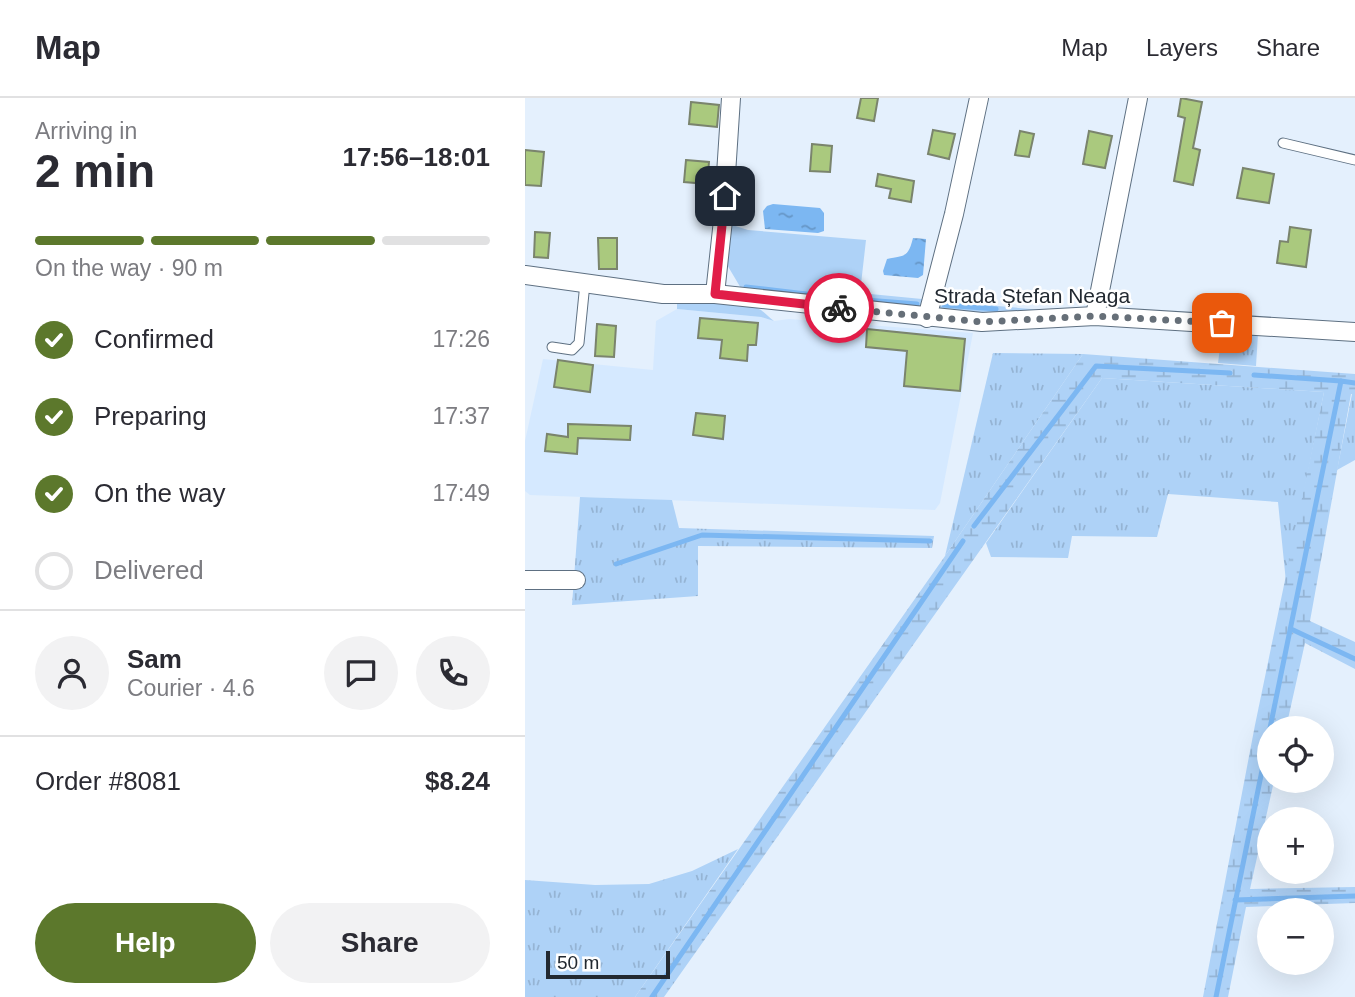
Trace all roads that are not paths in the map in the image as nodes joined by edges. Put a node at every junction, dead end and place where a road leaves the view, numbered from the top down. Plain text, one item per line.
1 (731, 98) edge
2 (979, 98) edge
3 (1138, 98) edge
4 (1283, 143) dead end
5 (1355, 160) edge
6 (525, 275) edge
7 (585, 283) junction
8 (715, 294) junction
9 (1095, 316) junction
10 (927, 318) junction
11 (1355, 332) edge
12 (552, 348) dead end
13 (525, 580) edge
14 (576, 580) dead end

1 - 8 street
2 - 10 street
3 - 9 street
4 - 5 lane
6 - 7 street, Strada Ștefan Neaga
7 - 8 street, Strada Ștefan Neaga
7 - 12 lane
8 - 10 street, Strada Ștefan Neaga
9 - 10 street, Strada Ștefan Neaga
9 - 11 street, Strada Ștefan Neaga
13 - 14 street

